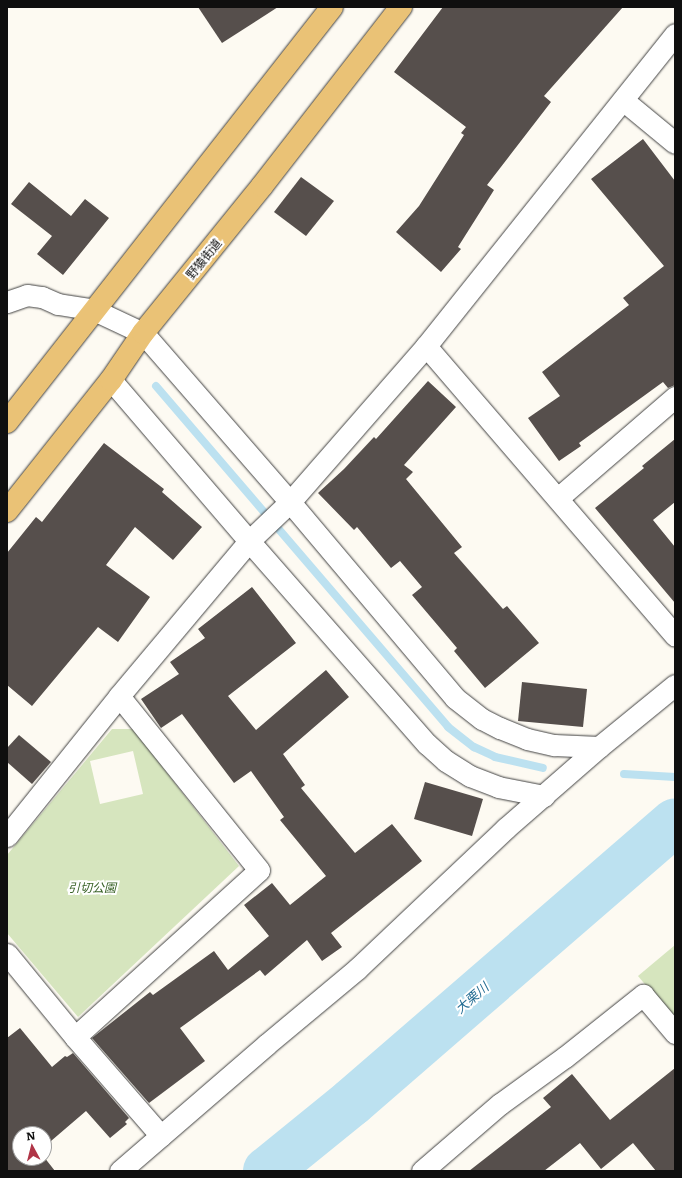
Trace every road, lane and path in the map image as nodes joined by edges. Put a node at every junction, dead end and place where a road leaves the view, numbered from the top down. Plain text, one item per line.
1 (332, 7) edge
2 (401, 7) edge
3 (675, 34) edge
4 (623, 100) junction
5 (675, 143) edge
6 (7, 302) edge
7 (94, 310) junction
8 (143, 333) junction
9 (426, 346) junction
10 (111, 380) junction
11 (675, 397) edge
12 (7, 422) edge
13 (558, 498) junction
14 (290, 502) junction
15 (7, 511) edge
16 (248, 541) junction
17 (675, 636) edge
18 (675, 685) edge
19 (119, 696) junction
20 (599, 747) junction
21 (544, 796) junction
22 (7, 836) edge
23 (7, 954) edge
24 (675, 1033) edge
25 (75, 1037) junction
26 (161, 1136) junction
27 (120, 1171) edge
28 (422, 1171) edge

1 - 7 main road
2 - 8 main road, 野猿街道
3 - 4 street
4 - 5 street
4 - 9 street
6 - 7 street
7 - 8 street
7 - 12 main road
8 - 10 main road, 野猿街道
8 - 14 street
9 - 13 street
9 - 14 street
10 - 15 main road, 野猿街道
10 - 16 street
11 - 13 street
13 - 17 street
14 - 16 street
14 - 20 street
16 - 19 street
16 - 21 street
18 - 20 street
19 - 22 street
19 - 25 street
20 - 21 street
21 - 26 street
23 - 25 street
24 - 28 street
25 - 26 street
26 - 27 street

